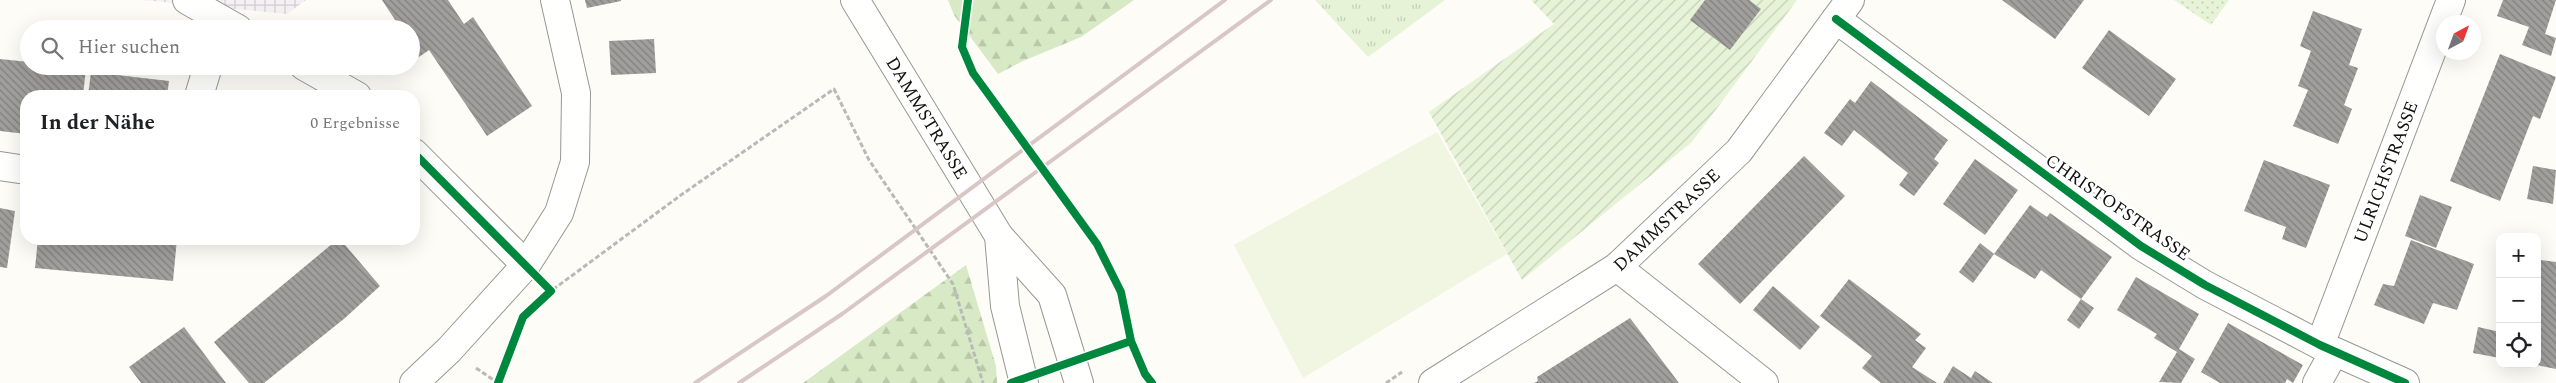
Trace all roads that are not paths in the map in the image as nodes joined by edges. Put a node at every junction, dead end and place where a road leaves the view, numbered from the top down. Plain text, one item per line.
1 (187, 0) edge
2 (554, 0) edge
3 (855, 0) edge
4 (2451, 0) edge
5 (1843, 10) edge
6 (217, 20) edge
7 (205, 75) edge
8 (320, 75) edge
9 (201, 90) edge
10 (346, 90) edge
11 (420, 159) edge
12 (0, 166) edge
13 (20, 169) edge
14 (999, 236) junction
15 (526, 264) junction
16 (1617, 267) junction
17 (2327, 349) junction
18 (414, 383) edge
19 (1024, 383) edge
20 (1079, 383) edge
21 (1433, 383) edge
22 (1764, 383) edge
23 (2317, 383) edge
24 (2405, 383) edge

1 - 6 street
2 - 15 street
3 - 14 street, DAMMSTRASSE
4 - 17 street, ULRICHSTRASSE
5 - 16 street, DAMMSTRASSE
5 - 17 street, CHRISTOFSTRASSE
7 - 9 street
8 - 10 street
11 - 15 street
12 - 13 street
14 - 19 street, DAMMSTRASSE
14 - 20 street, DAMMSTRASSE
15 - 18 street
16 - 21 street, DAMMSTRASSE
16 - 22 street
17 - 23 street, ULRICHSTRASSE
17 - 24 street, CHRISTOFSTRASSE

